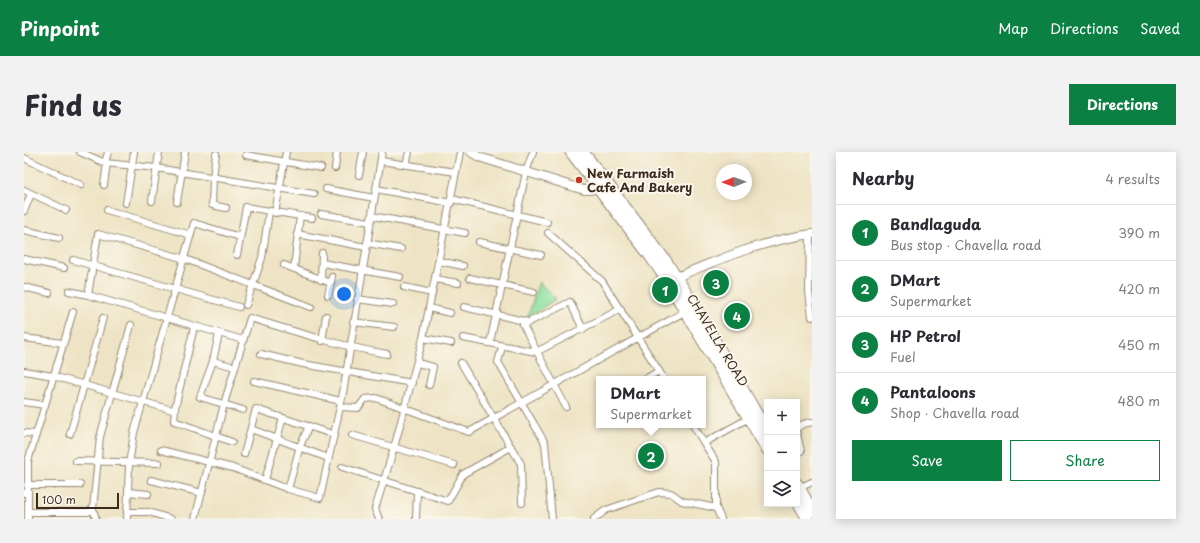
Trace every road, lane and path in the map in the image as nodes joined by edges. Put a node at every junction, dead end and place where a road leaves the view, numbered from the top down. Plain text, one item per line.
1 (81, 152) edge
2 (108, 152) edge
3 (134, 152) edge
4 (159, 152) edge
5 (185, 152) edge
6 (286, 152) edge
7 (337, 152) edge
8 (363, 152) edge
9 (382, 152) edge
10 (408, 152) edge
11 (460, 152) edge
12 (471, 152) edge
13 (533, 152) edge
14 (570, 152) edge
15 (583, 152) edge
16 (216, 154) dead end
17 (246, 155) dead end
18 (482, 155) edge
19 (24, 158) edge
20 (381, 161) junction
21 (106, 163) junction
22 (284, 163) junction
23 (406, 165) junction
24 (131, 166) junction
25 (156, 168) junction
26 (321, 168) dead end
27 (335, 168) dead end
28 (182, 172) junction
29 (456, 172) junction
30 (526, 172) junction
31 (359, 176) dead end
32 (213, 177) junction
33 (80, 185) dead end
34 (104, 185) dead end
35 (603, 186) junction
36 (280, 187) junction
37 (326, 189) dead end
38 (376, 189) junction
39 (24, 190) edge
40 (31, 194) junction
41 (314, 194) dead end
42 (374, 198) junction
43 (152, 201) dead end
44 (451, 201) junction
45 (177, 202) dead end
46 (126, 203) dead end
47 (226, 208) dead end
48 (66, 210) dead end
49 (107, 210) dead end
50 (24, 211) edge
51 (272, 212) junction
52 (321, 214) dead end
53 (517, 215) junction
54 (300, 216) junction
55 (372, 216) junction
56 (312, 218) dead end
57 (370, 222) junction
58 (547, 222) dead end
59 (445, 228) junction
60 (24, 230) edge
61 (465, 233) dead end
62 (548, 233) dead end
63 (298, 234) junction
64 (811, 234) edge
65 (191, 235) junction
66 (240, 237) junction
67 (59, 238) dead end
68 (479, 242) dead end
69 (366, 245) junction
70 (508, 248) junction
71 (401, 249) dead end
72 (322, 253) dead end
73 (237, 255) dead end
74 (541, 255) dead end
75 (24, 259) edge
76 (185, 259) junction
77 (73, 260) dead end
78 (439, 261) junction
79 (322, 263) junction
80 (93, 265) junction
81 (284, 265) dead end
82 (463, 266) dead end
83 (64, 268) dead end
84 (294, 268) junction
85 (362, 270) junction
86 (400, 277) dead end
87 (470, 278) dead end
88 (435, 279) junction
89 (672, 279) junction
90 (321, 280) junction
91 (458, 283) dead end
92 (501, 284) junction
93 (253, 285) junction
94 (404, 287) dead end
95 (24, 288) edge
96 (176, 288) junction
97 (69, 291) dead end
98 (534, 292) dead end
99 (49, 293) dead end
100 (432, 293) junction
101 (88, 295) junction
102 (328, 295) dead end
103 (357, 299) junction
104 (393, 304) dead end
105 (246, 305) dead end
106 (239, 307) dead end
107 (310, 307) dead end
108 (464, 307) dead end
109 (429, 308) junction
110 (621, 309) junction
111 (686, 311) junction
112 (73, 312) dead end
113 (450, 313) dead end
114 (495, 314) junction
115 (326, 316) dead end
116 (812, 317) edge
117 (103, 318) dead end
118 (166, 318) junction
119 (353, 322) junction
120 (529, 322) junction
121 (131, 325) dead end
122 (194, 327) junction
123 (394, 327) dead end
124 (583, 329) junction
125 (220, 334) junction
126 (24, 338) edge
127 (423, 338) junction
128 (463, 338) dead end
129 (639, 338) junction
130 (243, 340) junction
131 (322, 341) junction
132 (63, 343) junction
133 (451, 343) dead end
134 (490, 343) junction
135 (502, 347) junction
136 (350, 348) junction
137 (536, 352) junction
138 (261, 354) dead end
139 (387, 354) dead end
140 (213, 361) junction
141 (461, 362) dead end
142 (417, 363) junction
143 (235, 367) junction
144 (24, 371) edge
145 (659, 371) junction
146 (346, 372) junction
147 (53, 376) junction
148 (650, 376) edge
149 (662, 376) edge
150 (254, 381) dead end
151 (412, 383) junction
152 (84, 384) junction
153 (429, 385) dead end
154 (553, 386) junction
155 (113, 394) junction
156 (24, 402) edge
157 (143, 403) junction
158 (522, 403) junction
159 (224, 404) junction
160 (341, 404) junction
161 (45, 405) junction
162 (566, 407) dead end
163 (175, 408) junction
164 (405, 408) junction
165 (243, 410) dead end
166 (283, 418) junction
167 (749, 418) junction
168 (493, 419) junction
169 (812, 422) edge
170 (309, 426) junction
171 (800, 426) edge
172 (764, 427) edge
173 (695, 428) edge
174 (251, 429) junction
175 (24, 433) edge
176 (36, 434) junction
177 (70, 434) dead end
178 (216, 435) junction
179 (335, 435) junction
180 (352, 435) dead end
181 (278, 439) junction
182 (232, 442) dead end
183 (704, 443) junction
184 (764, 444) edge
185 (300, 446) junction
186 (511, 447) junction
187 (394, 448) junction
188 (161, 450) dead end
189 (244, 454) dead end
190 (328, 458) junction
191 (26, 461) edge
192 (76, 461) dead end
193 (96, 461) junction
194 (129, 462) junction
195 (210, 462) junction
196 (159, 464) dead end
197 (454, 465) dead end
198 (342, 467) dead end
199 (151, 480) dead end
200 (265, 480) junction
201 (384, 481) junction
202 (812, 482) edge
203 (27, 485) junction
204 (80, 485) dead end
205 (800, 485) edge
206 (288, 489) junction
207 (800, 490) edge
208 (417, 491) junction
209 (128, 492) junction
210 (26, 493) edge
211 (202, 493) junction
212 (148, 494) dead end
213 (522, 503) dead end
214 (800, 503) edge
215 (716, 508) junction
216 (93, 509) junction
217 (127, 512) junction
218 (811, 512) edge
219 (28, 516) edge
220 (96, 519) edge
221 (127, 519) edge
222 (171, 519) edge
223 (195, 519) edge
224 (378, 519) edge
225 (416, 519) edge
226 (552, 519) edge
227 (594, 519) edge
228 (721, 519) edge

1 - 21 street
2 - 21 street
3 - 24 street
4 - 25 street
5 - 28 street
6 - 22 street
7 - 27 street
8 - 31 street
9 - 20 street
10 - 23 street
11 - 29 street
12 - 18 street
13 - 30 street
14 - 35 highway, CHAVELLA ROAD
15 - 35 highway, CHAVELLA ROAD
16 - 32 street
17 - 22 street
18 - 30 street
19 - 33 street
20 - 23 street
20 - 38 street
21 - 24 street
21 - 34 street
22 - 26 street
22 - 36 street
23 - 29 street
24 - 25 street
24 - 46 street
25 - 28 street
25 - 43 street
28 - 32 street
28 - 45 street
29 - 44 street
30 - 35 street
30 - 53 street
32 - 36 street
32 - 47 street
35 - 89 highway, CHAVELLA ROAD
36 - 41 street
36 - 51 street
37 - 42 street
38 - 42 street
38 - 44 street
39 - 40 street
40 - 48 street
40 - 50 street
42 - 55 street
44 - 53 street
44 - 59 street
49 - 65 street
51 - 54 street
51 - 66 street
51 - 93 street
52 - 57 street
53 - 58 street
53 - 70 street
54 - 56 street
54 - 63 street
55 - 57 street
55 - 59 street
57 - 69 street
59 - 61 street
59 - 78 street
60 - 67 street
62 - 110 street
63 - 69 street
63 - 84 street
64 - 89 street
64 - 116 street
65 - 66 street
65 - 76 street
66 - 73 street
68 - 70 street
69 - 71 street
69 - 85 street
70 - 74 street
70 - 92 street
72 - 79 street
75 - 83 street
76 - 80 street
76 - 93 street
76 - 96 street
77 - 80 street
78 - 82 street
78 - 88 street
79 - 85 street
79 - 90 street
80 - 96 street
80 - 101 street
81 - 84 street
84 - 90 street
85 - 86 street
85 - 103 street
87 - 92 street
88 - 91 street
88 - 100 street
89 - 111 highway, CHAVELLA ROAD
89 - 172 highway, CHAVELLA ROAD
90 - 102 street
92 - 98 street
92 - 114 street
93 - 105 street
93 - 107 street
94 - 100 street
95 - 99 street
96 - 106 street
96 - 118 street
97 - 101 street
100 - 109 street
101 - 118 street
103 - 104 street
103 - 119 street
108 - 114 street
109 - 113 street
109 - 127 street
110 - 124 street
110 - 129 street
111 - 129 street
111 - 167 highway, CHAVELLA ROAD
112 - 132 street
114 - 120 street
114 - 134 street
115 - 131 street
117 - 152 street
118 - 122 street
118 - 157 street
119 - 123 street
119 - 136 street
120 - 124 street
120 - 137 street
121 - 155 street
122 - 125 street
122 - 163 street
124 - 137 street
125 - 130 street
125 - 140 street
126 - 132 street
127 - 133 street
127 - 142 street
128 - 134 street
129 - 145 street
129 - 154 street
130 - 131 street
130 - 143 street
131 - 136 street
132 - 147 street
134 - 135 street
135 - 137 street
135 - 158 street
136 - 139 street
136 - 146 street
137 - 154 street
138 - 146 street
140 - 143 street
140 - 159 street
141 - 168 street
142 - 151 street
142 - 153 street
143 - 159 street
144 - 147 street
145 - 148 street
145 - 149 street
146 - 151 street
146 - 160 street
147 - 152 street
147 - 161 street
150 - 160 street
151 - 164 street
152 - 155 street
152 - 177 street
154 - 158 street
154 - 162 street
155 - 157 street
155 - 193 street
156 - 161 street
157 - 163 street
157 - 194 street
158 - 168 street
158 - 226 street
159 - 165 street
159 - 178 street
160 - 164 street
160 - 179 street
161 - 176 street
163 - 178 street
164 - 168 street
164 - 187 street
166 - 170 street
166 - 174 street
166 - 181 street
167 - 183 street
167 - 184 highway, CHAVELLA ROAD
168 - 186 street
169 - 171 street
170 - 179 street
170 - 185 street
173 - 183 street
174 - 181 street
174 - 189 street
175 - 176 street
176 - 191 street
178 - 182 street
178 - 195 street
179 - 190 street
180 - 187 street
181 - 185 street
181 - 200 street
183 - 215 street
185 - 190 street
185 - 206 street
186 - 208 street
186 - 213 street
187 - 197 street
187 - 201 street
188 - 195 street
190 - 206 street
191 - 203 street
192 - 193 street
193 - 194 street
193 - 216 street
194 - 196 street
194 - 209 street
195 - 200 street
195 - 211 street
198 - 201 street
199 - 211 street
200 - 206 street
201 - 208 street
201 - 224 street
202 - 205 street
203 - 204 street
203 - 210 street
207 - 218 highway
208 - 225 street
209 - 212 street
209 - 217 street
210 - 219 street
211 - 223 street
214 - 218 highway
215 - 227 street
215 - 228 street
216 - 219 street
216 - 220 street
217 - 221 street
217 - 222 street

